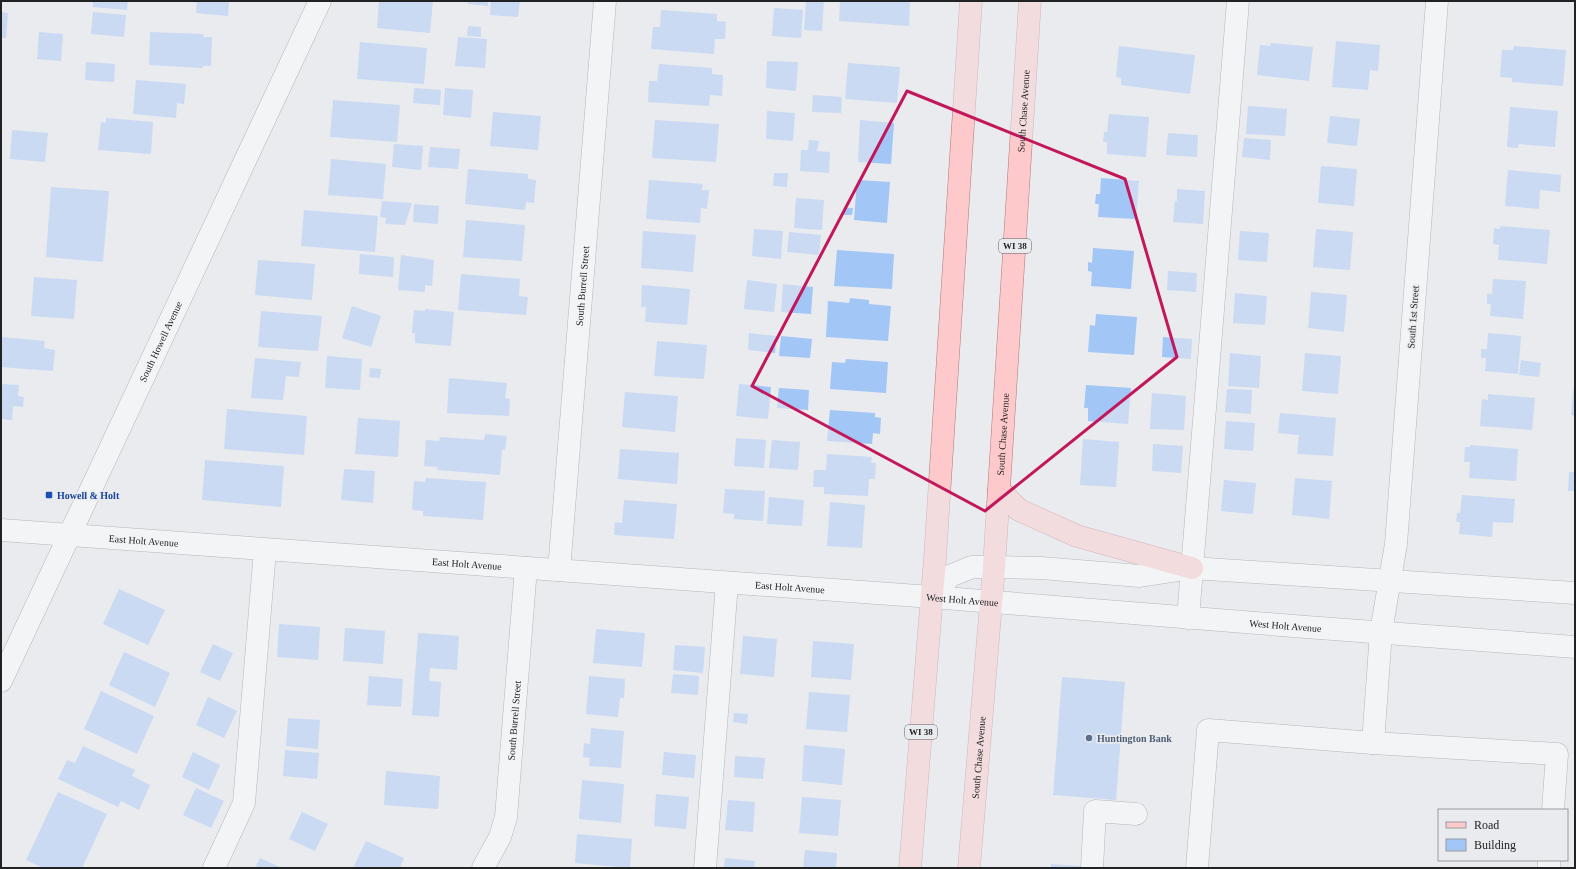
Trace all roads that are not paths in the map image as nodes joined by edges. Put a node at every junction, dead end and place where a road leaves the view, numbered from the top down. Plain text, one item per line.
1 (320, 1) edge
2 (605, 1) edge
3 (971, 1) edge
4 (1030, 1) edge
5 (1238, 1) edge
6 (1437, 1) edge
7 (999, 490) junction
8 (1, 530) edge
9 (69, 536) junction
10 (265, 550) junction
11 (994, 567) junction
12 (526, 568) junction
13 (1192, 568) junction
14 (559, 570) junction
15 (1390, 580) junction
16 (727, 583) junction
17 (1575, 593) edge
18 (932, 597) junction
19 (991, 601) junction
20 (1188, 618) junction
21 (1381, 632) junction
22 (1575, 647) edge
23 (1, 681) edge
24 (1373, 742) junction
25 (1566, 754) edge
26 (1553, 809) edge
27 (1136, 814) dead end
28 (214, 868) edge
29 (483, 868) edge
30 (704, 868) edge
31 (910, 868) edge
32 (970, 868) edge
33 (1092, 868) edge
34 (1197, 868) edge

1 - 9 street, South Howell Avenue
2 - 14 street, South Burrell Street
3 - 18 main road, WI 38
4 - 7 main road, South Chase Avenue / WI 38
5 - 13 street
6 - 15 street, South 1st Street
7 - 11 main road, South Chase Avenue / WI 38
7 - 13 main road
8 - 9 street, East Holt Avenue
9 - 10 street, East Holt Avenue
9 - 23 street, South Howell Avenue
10 - 12 street, East Holt Avenue
10 - 28 street
11 - 13 street, West Holt Avenue
11 - 18 street, West Holt Avenue
11 - 19 main road, South Chase Avenue / WI 38
12 - 14 street, East Holt Avenue
12 - 29 street, South Burrell Street
13 - 15 street, West Holt Avenue
13 - 20 street
14 - 16 street, East Holt Avenue
15 - 17 street, West Holt Avenue
15 - 21 street, South 1st Street
16 - 18 street, East Holt Avenue
16 - 30 street
18 - 19 street, West Holt Avenue
18 - 31 main road, WI 38
19 - 20 street, West Holt Avenue
19 - 32 main road, South Chase Avenue / WI 38
20 - 21 street, West Holt Avenue
21 - 22 street, West Holt Avenue
21 - 24 street, South 1st Street
24 - 25 street
24 - 34 street
25 - 26 street
27 - 33 street

